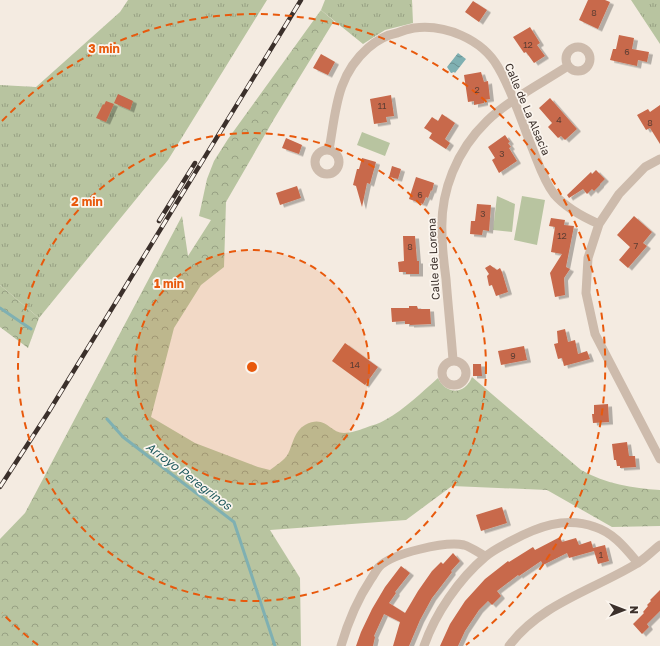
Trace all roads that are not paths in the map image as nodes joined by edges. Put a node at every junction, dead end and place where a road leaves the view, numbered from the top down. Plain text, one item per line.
1 (568, 66) dead end
2 (514, 101) junction
3 (329, 150) dead end
4 (660, 159) edge
5 (599, 224) junction
6 (453, 360) dead end
7 (660, 458) edge
8 (660, 545) edge
9 (485, 556) junction
10 (638, 563) junction
11 (341, 646) edge
12 (424, 646) edge
13 (508, 646) edge

1 - 2 street, Calle de Lorena
2 - 3 street, Calle de La Alsacia
2 - 5 street, Calle de La Alsacia
2 - 6 street, Calle de Lorena
4 - 5 street
5 - 7 street
8 - 10 street
9 - 10 street
9 - 11 street
9 - 12 street
10 - 13 street

